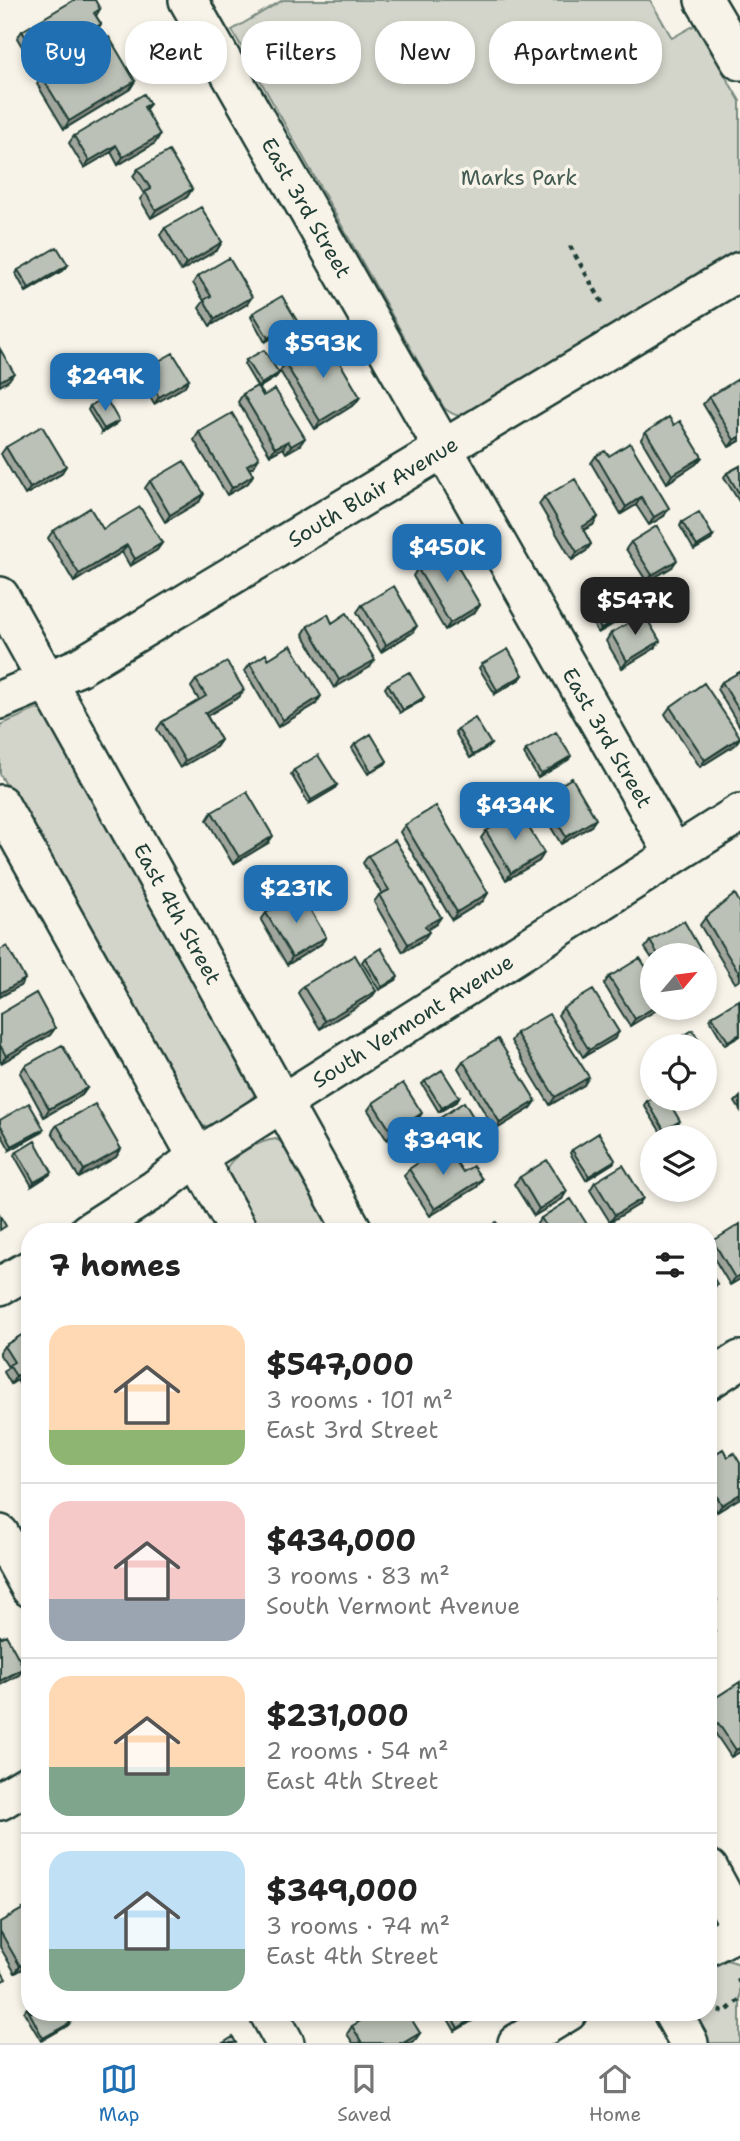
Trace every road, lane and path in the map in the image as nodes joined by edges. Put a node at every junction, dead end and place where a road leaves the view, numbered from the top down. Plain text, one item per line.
1 (188, 0) edge
2 (704, 0) edge
3 (740, 61) edge
4 (570, 246) dead end
5 (740, 271) edge
6 (603, 304) dead end
7 (443, 450) junction
8 (0, 596) edge
9 (47, 679) junction
10 (0, 700) edge
11 (0, 803) edge
12 (740, 813) edge
13 (674, 854) junction
14 (282, 1102) junction
15 (197, 1157) junction
16 (102, 1223) edge
17 (234, 1223) edge
18 (349, 1223) edge
19 (21, 1274) edge
20 (0, 1286) edge
21 (740, 1360) edge
22 (717, 1375) edge
23 (0, 1534) edge
24 (21, 1572) edge
25 (21, 1788) edge
26 (0, 1801) edge
27 (717, 1884) edge
28 (740, 1928) edge
29 (717, 1941) edge
30 (740, 1999) edge
31 (717, 2010) edge
32 (273, 2021) edge
33 (553, 2021) edge
34 (677, 2021) edge
35 (285, 2043) edge
36 (517, 2043) edge
37 (689, 2043) edge

1 - 7 street, East 3rd Street
2 - 3 street
4 - 6 path
5 - 7 street, South Blair Avenue
7 - 9 street, South Blair Avenue
7 - 13 street, East 3rd Street
8 - 9 street, East 4th Street
9 - 10 street, South Blair Avenue
9 - 14 street, East 4th Street
11 - 15 street
12 - 13 street, South Vermont Avenue
13 - 14 street, South Vermont Avenue
14 - 15 street, South Vermont Avenue
14 - 18 street, East 4th Street
15 - 16 street, South Vermont Avenue
15 - 17 street
19 - 20 street
21 - 22 street
23 - 24 street
25 - 26 street
27 - 28 street
28 - 29 street
30 - 31 path
32 - 35 street
33 - 36 street
34 - 37 street

